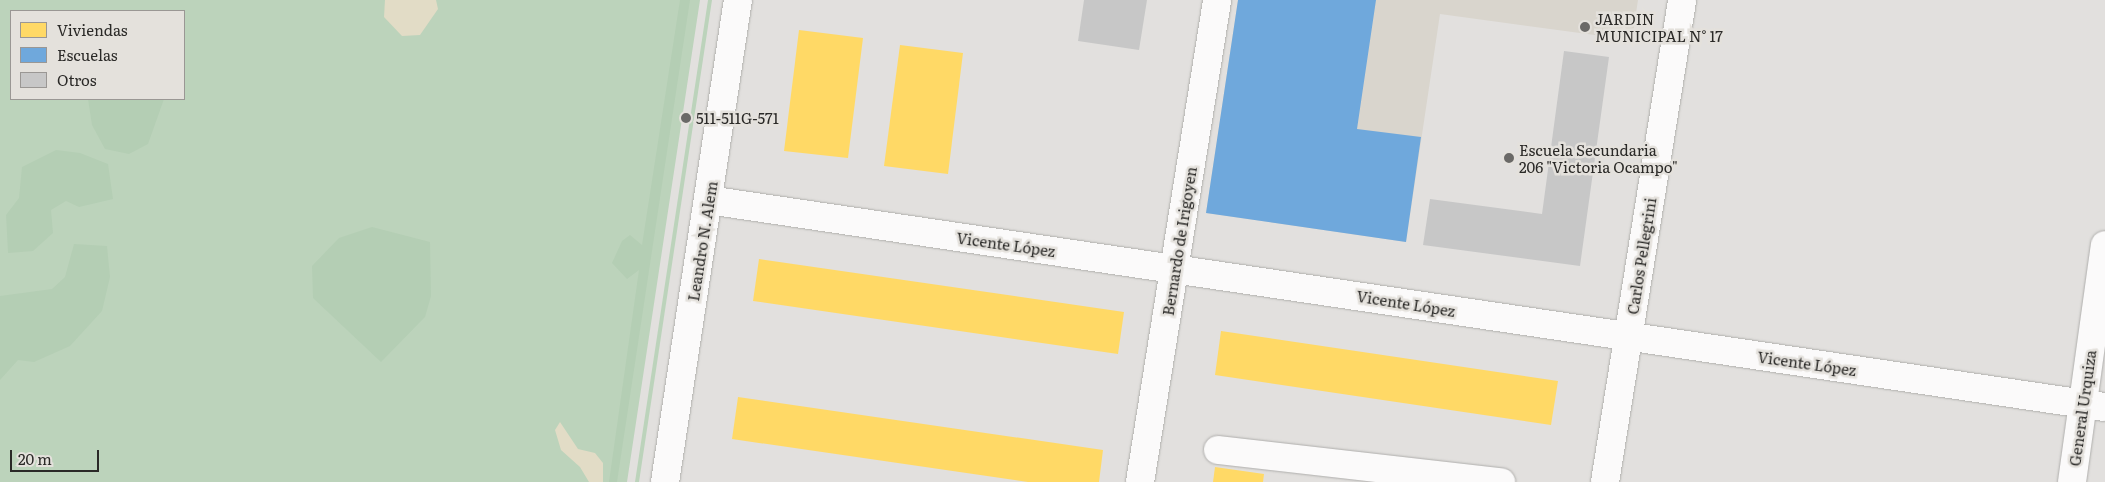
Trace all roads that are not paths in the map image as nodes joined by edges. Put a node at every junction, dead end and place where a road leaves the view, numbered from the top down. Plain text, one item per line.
1 (738, 0) edge
2 (1217, 0) edge
3 (1682, 0) edge
4 (708, 200) junction
5 (2105, 245) edge
6 (1174, 268) junction
7 (1628, 337) junction
8 (2093, 406) edge
9 (1218, 450) dead end
10 (665, 482) edge
11 (1140, 482) edge
12 (1501, 482) edge
13 (1605, 482) edge
14 (2072, 482) edge

1 - 4 street, Leandro N. Alem
2 - 6 street, Bernardo de Irigoyen
3 - 7 street, Carlos Pellegrini
4 - 6 street, Vicente López
4 - 10 street, Leandro N. Alem
5 - 8 street, General Urquiza
6 - 7 street, Vicente López
6 - 11 street, Bernardo de Irigoyen
7 - 8 street, Vicente López
7 - 13 street, Carlos Pellegrini
8 - 14 street, General Urquiza
9 - 12 street

